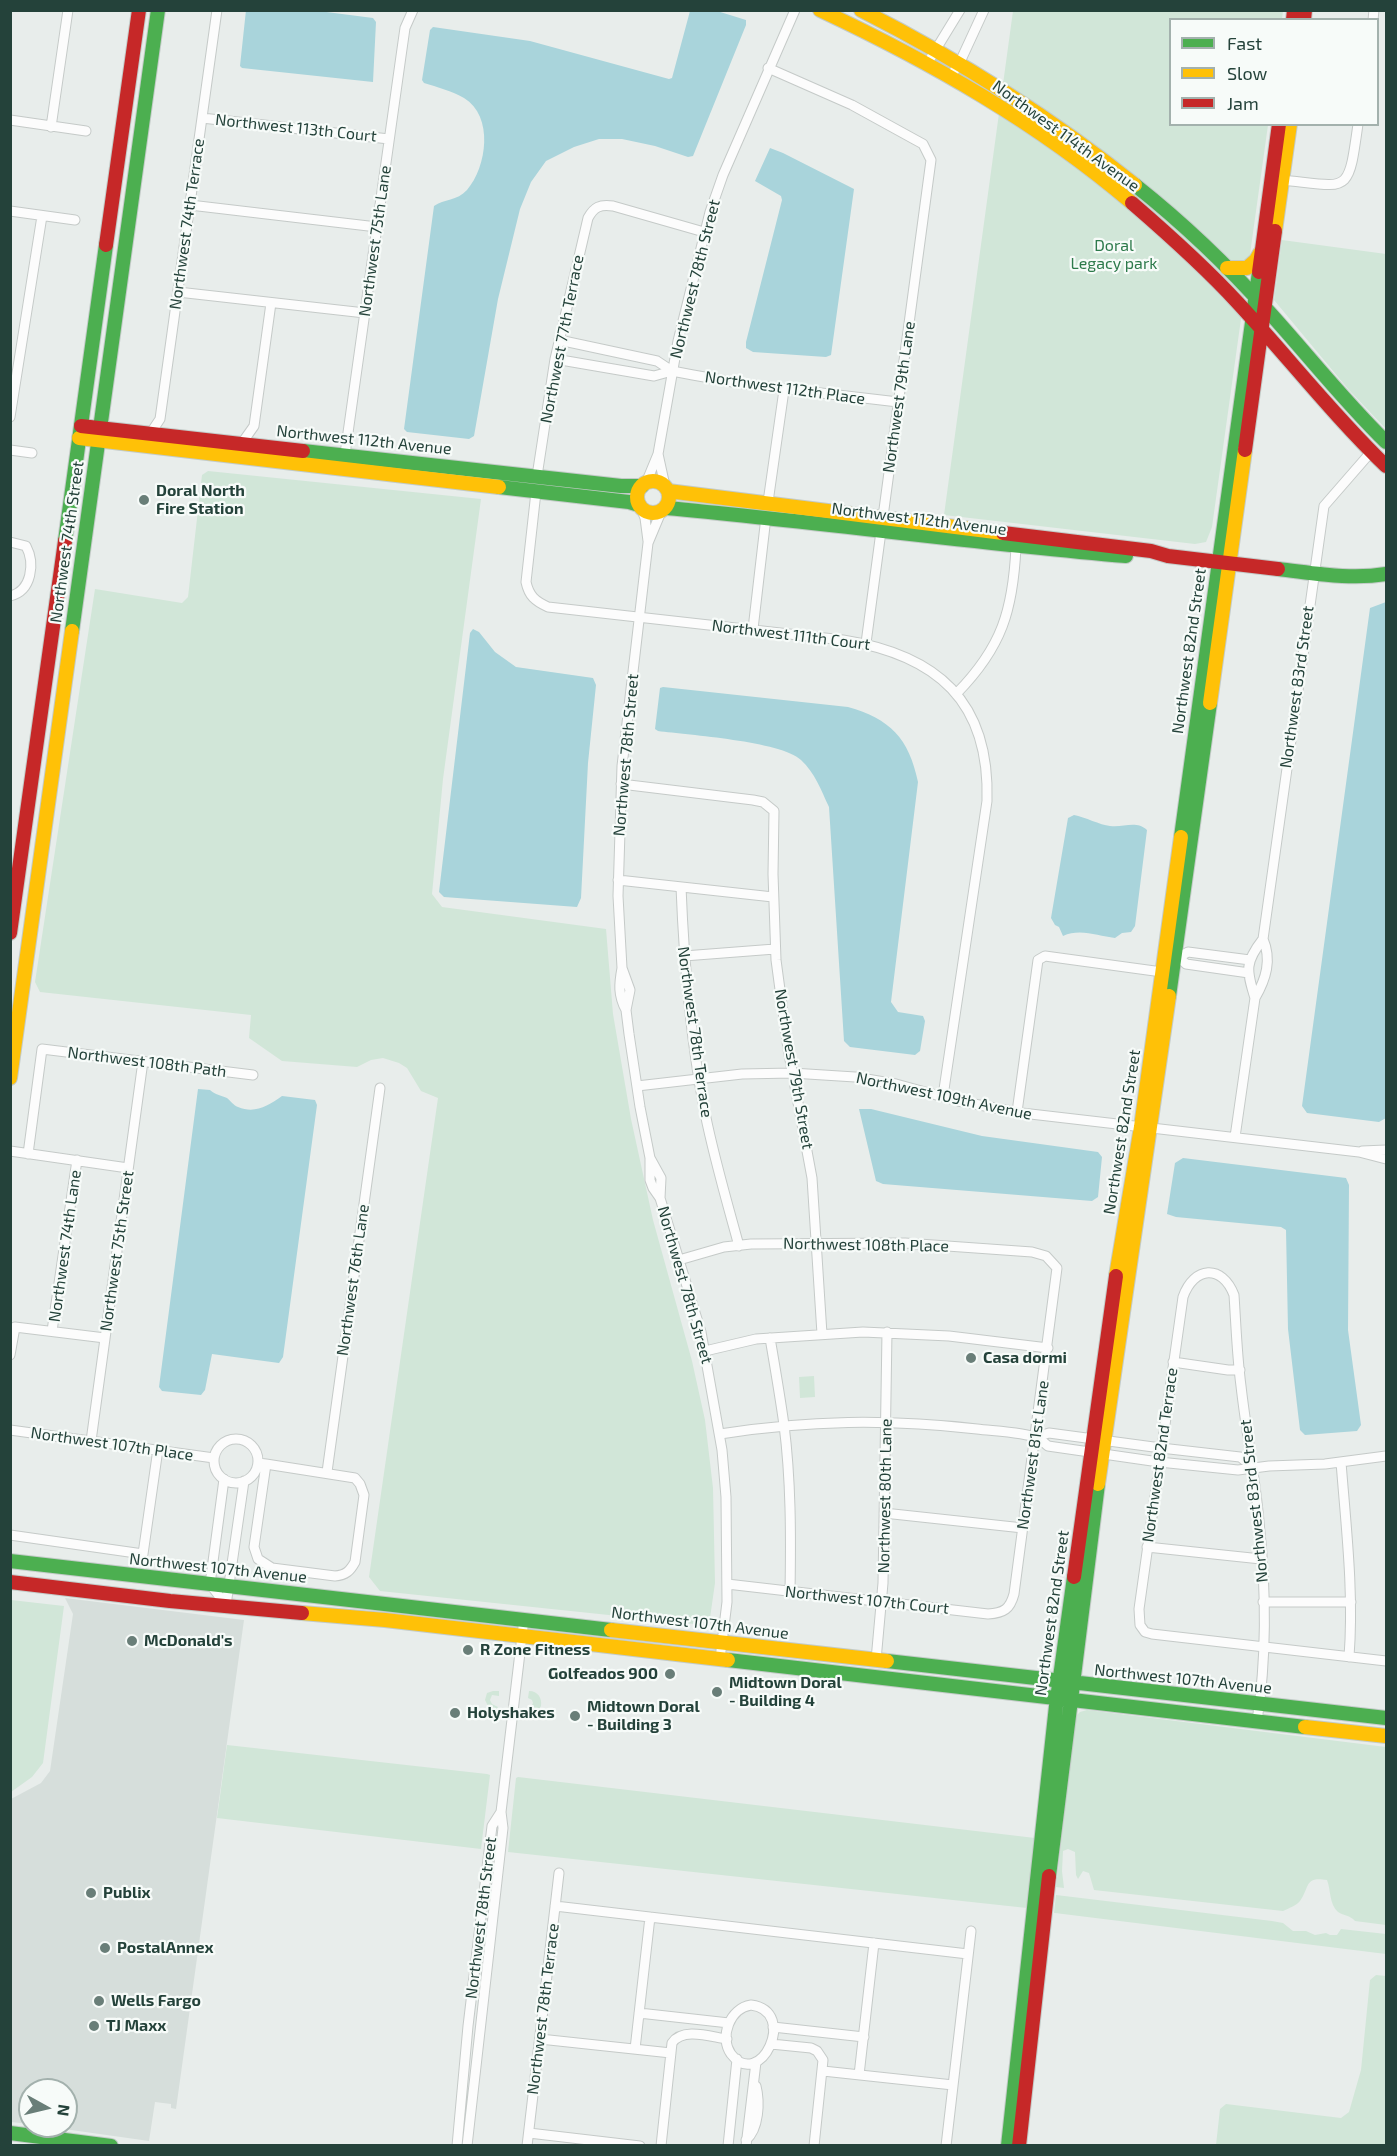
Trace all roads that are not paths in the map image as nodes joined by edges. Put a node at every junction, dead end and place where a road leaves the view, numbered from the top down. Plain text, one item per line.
1 (68, 10) edge
2 (139, 10) edge
3 (158, 10) edge
4 (217, 10) edge
5 (403, 10) edge
6 (413, 10) edge
7 (795, 10) edge
8 (820, 10) edge
9 (861, 10) edge
10 (960, 10) edge
11 (984, 10) edge
12 (405, 28) junction
13 (936, 49) junction
14 (960, 62) junction
15 (927, 64) junction
16 (768, 68) junction
17 (951, 76) junction
18 (202, 118) junction
19 (10, 120) edge
20 (1278, 126) edge
21 (1290, 126) edge
22 (1358, 126) edge
23 (51, 127) junction
24 (86, 131) dead end
25 (389, 139) junction
26 (1282, 180) junction
27 (190, 206) junction
28 (10, 211) edge
29 (42, 216) junction
30 (75, 220) dead end
31 (377, 227) junction
32 (704, 232) junction
33 (1261, 251) junction
34 (1227, 268) junction
35 (178, 292) junction
36 (1255, 297) junction
37 (271, 303) junction
38 (1265, 308) junction
39 (365, 313) junction
40 (1252, 319) junction
41 (1262, 330) junction
42 (560, 340) junction
43 (555, 359) junction
44 (1287, 359) junction
45 (1256, 370) junction
46 (672, 372) junction
47 (784, 390) junction
48 (898, 402) junction
49 (10, 417) edge
50 (80, 432) junction
51 (1241, 433) junction
52 (150, 434) junction
53 (99, 435) junction
54 (1386, 442) edge
55 (242, 443) junction
56 (10, 450) edge
57 (1371, 452) junction
58 (32, 453) dead end
59 (345, 454) junction
60 (658, 454) junction
61 (1386, 466) edge
62 (355, 471) junction
63 (537, 476) junction
64 (644, 484) junction
65 (667, 488) junction
66 (536, 492) junction
67 (768, 502) junction
68 (640, 506) junction
69 (664, 510) junction
70 (766, 517) junction
71 (882, 524) junction
72 (1006, 534) junction
73 (10, 542) edge
74 (648, 543) junction
75 (1016, 547) junction
76 (1168, 556) junction
77 (1224, 563) junction
78 (1313, 574) junction
79 (1386, 574) edge
80 (10, 596) edge
81 (638, 617) junction
82 (753, 629) junction
83 (866, 644) junction
84 (957, 693) junction
85 (621, 784) junction
86 (618, 880) junction
87 (681, 887) junction
88 (773, 897) junction
89 (10, 933) edge
90 (1263, 939) junction
91 (775, 949) junction
92 (684, 956) junction
93 (1172, 956) junction
94 (1250, 960) junction
95 (1162, 972) junction
96 (1249, 973) junction
97 (1255, 998) junction
98 (143, 1061) junction
99 (792, 1073) junction
100 (253, 1075) dead end
101 (10, 1078) edge
102 (698, 1078) junction
103 (637, 1086) junction
104 (380, 1088) dead end
105 (944, 1096) junction
106 (1017, 1112) junction
107 (1146, 1127) junction
108 (1235, 1137) junction
109 (1386, 1150) edge
110 (10, 1151) edge
111 (1359, 1152) junction
112 (28, 1154) junction
113 (1386, 1159) edge
114 (77, 1160) junction
115 (128, 1168) junction
116 (815, 1243) junction
117 (739, 1245) junction
118 (679, 1260) junction
119 (1053, 1262) joint
120 (1229, 1282) joint
121 (52, 1331) junction
122 (887, 1332) junction
123 (822, 1334) junction
124 (105, 1338) junction
125 (770, 1338) junction
126 (1048, 1348) junction
127 (705, 1351) junction
128 (10, 1355) edge
129 (1173, 1362) junction
130 (1239, 1370) junction
131 (887, 1422) junction
132 (784, 1426) junction
133 (10, 1430) edge
134 (720, 1434) junction
135 (1036, 1437) junction
136 (91, 1440) junction
137 (1098, 1446) junction
138 (1161, 1448) junction
139 (158, 1449) junction
140 (1386, 1456) edge
141 (214, 1458) junction
142 (1160, 1462) junction
143 (1341, 1462) junction
144 (262, 1463) junction
145 (1253, 1467) junction
146 (327, 1472) junction
147 (224, 1479) junction
148 (244, 1481) junction
149 (220, 1509) junction
150 (238, 1512) junction
151 (884, 1513) junction
152 (1023, 1528) junction
153 (10, 1535) edge
154 (1147, 1547) junction
155 (1262, 1559) junction
156 (10, 1561) edge
157 (10, 1582) edge
158 (210, 1584) junction
159 (727, 1584) junction
160 (229, 1586) junction
161 (790, 1592) junction
162 (882, 1602) junction
163 (1263, 1602) junction
164 (1351, 1602) junction
165 (226, 1605) junction
166 (1006, 1610) joint
167 (524, 1619) junction
168 (522, 1636) junction
169 (723, 1642) junction
170 (1263, 1647) junction
171 (1349, 1657) junction
172 (720, 1659) junction
173 (876, 1660) junction
174 (1386, 1661) edge
175 (1066, 1682) junction
176 (1064, 1698) junction
177 (1260, 1704) junction
178 (1386, 1718) edge
179 (1257, 1721) junction
180 (1386, 1736) edge
181 (501, 1812) junction
182 (559, 1873) dead end
183 (555, 1906) junction
184 (650, 1917) junction
185 (971, 1931) dead end
186 (874, 1943) junction
187 (968, 1954) junction
188 (639, 2013) junction
189 (729, 2023) junction
190 (468, 2026) junction
191 (481, 2027) junction
192 (773, 2027) junction
193 (864, 2037) junction
194 (540, 2039) junction
195 (727, 2039) junction
196 (771, 2044) junction
197 (635, 2049) junction
198 (671, 2053) junction
199 (737, 2059) junction
200 (756, 2062) junction
201 (823, 2071) junction
202 (859, 2075) junction
203 (755, 2083) junction
204 (953, 2085) junction
205 (734, 2101) junction
206 (751, 2102) junction
207 (10, 2133) edge
208 (529, 2133) junction
209 (746, 2143) edge
210 (111, 2145) edge
211 (457, 2145) edge
212 (467, 2145) edge
213 (527, 2145) edge
214 (640, 2145) edge
215 (661, 2145) edge
216 (728, 2145) edge
217 (814, 2145) edge
218 (946, 2145) edge
219 (1008, 2145) edge
220 (1019, 2145) edge

1 - 23 street
2 - 50 street, Northwest 74th Street
3 - 53 street, Northwest 74th Street
4 - 18 street, Northwest 74th Terrace
5 - 12 street, Northwest 75th Lane
6 - 12 street, Northwest 75th Lane
7 - 16 street, Northwest 78th Street
8 - 15 street, Northwest 114th Avenue
9 - 13 street, Northwest 114th Avenue
10 - 13 street
11 - 14 street
12 - 25 street, Northwest 75th Lane
13 - 14 street, Northwest 114th Avenue
13 - 15 street
14 - 17 street
14 - 34 street, Northwest 114th Avenue
15 - 17 street, Northwest 114th Avenue
16 - 32 street, Northwest 78th Street
16 - 48 street, Northwest 79th Lane
17 - 40 street, Northwest 114th Avenue
18 - 25 street, Northwest 113th Court
18 - 27 street, Northwest 74th Terrace
19 - 23 street
20 - 33 street, Northwest 82nd Street
21 - 26 street, Northwest 82nd Street
22 - 26 street
23 - 24 street
25 - 31 street, Northwest 75th Lane
26 - 38 street, Northwest 82nd Street
27 - 31 street
27 - 35 street, Northwest 74th Terrace
28 - 29 street
29 - 30 street
29 - 49 street
31 - 39 street, Northwest 75th Lane
32 - 42 street, Northwest 77th Terrace
32 - 46 street, Northwest 78th Street
33 - 34 street
33 - 36 street, Northwest 82nd Street
34 - 36 street, Northwest 114th Avenue
35 - 37 street
35 - 52 street, Northwest 74th Terrace
36 - 38 street, Northwest 114th Avenue
36 - 40 street, Northwest 82nd Street
37 - 39 street
37 - 55 street
38 - 41 street, Northwest 82nd Street
38 - 54 street
39 - 59 street, Northwest 75th Lane
40 - 41 street, Northwest 114th Avenue
40 - 51 street, Northwest 82nd Street
41 - 44 street
41 - 45 street, Northwest 82nd Street
42 - 43 street, Northwest 77th Terrace
42 - 46 street, Northwest 112th Place
43 - 46 street, Northwest 112th Place
43 - 63 street, Northwest 77th Terrace
44 - 45 street
44 - 57 street
45 - 51 street, Northwest 82nd Street
46 - 47 street, Northwest 112th Place
46 - 60 street, Northwest 78th Street
47 - 48 street, Northwest 112th Place
47 - 67 street
48 - 71 street, Northwest 79th Lane
50 - 53 street, Northwest 112th Avenue
50 - 89 street, Northwest 74th Street
51 - 77 street, Northwest 82nd Street
52 - 53 street, Northwest 112th Avenue
52 - 55 street, Northwest 112th Avenue
53 - 62 street, Northwest 112th Avenue
53 - 101 street, Northwest 74th Street
55 - 59 street, Northwest 112th Avenue
56 - 58 street
57 - 61 street
57 - 78 street, Northwest 83rd Street
59 - 62 street
59 - 63 street, Northwest 112th Avenue
60 - 64 street, Northwest 78th Street
60 - 65 street, Northwest 78th Street
62 - 66 street, Northwest 112th Avenue
63 - 64 street, Northwest 112th Avenue
64 - 65 street
64 - 68 street
65 - 67 street, Northwest 112th Avenue
65 - 69 street
66 - 68 street, Northwest 112th Avenue
66 - 81 street, Northwest 111th Court
67 - 71 street, Northwest 112th Avenue
68 - 69 street
68 - 74 street, Northwest 78th Street
69 - 70 street, Northwest 112th Avenue
69 - 74 street, Northwest 78th Street
70 - 71 street, Northwest 112th Avenue
70 - 82 street
71 - 72 street, Northwest 112th Avenue
71 - 75 street, Northwest 112th Avenue
71 - 83 street, Northwest 79th Lane
72 - 75 street
72 - 76 street, Northwest 112th Avenue
73 - 80 street
74 - 81 street, Northwest 78th Street
75 - 76 street, Northwest 112th Avenue
75 - 84 street
76 - 77 street, Northwest 112th Avenue
77 - 78 street, Northwest 112th Avenue
77 - 93 street, Northwest 82nd Street
78 - 79 street, Northwest 112th Avenue
78 - 90 street, Northwest 83rd Street
81 - 82 street, Northwest 111th Court
81 - 85 street, Northwest 78th Street
82 - 83 street, Northwest 111th Court
83 - 84 street, Northwest 111th Court
84 - 105 street, Northwest 111th Court
85 - 86 street, Northwest 78th Street
85 - 88 street, Northwest 79th Street
86 - 87 street
86 - 103 street, Northwest 78th Street
87 - 88 street
87 - 92 street, Northwest 78th Terrace
88 - 91 street, Northwest 79th Street
90 - 94 street, Northwest 83rd Street
90 - 97 street, Northwest 83rd Street
91 - 92 street
91 - 99 street, Northwest 79th Street
92 - 102 street, Northwest 78th Terrace
93 - 94 street
93 - 95 street, Northwest 82nd Street
93 - 96 street
93 - 107 street, Northwest 82nd Street
94 - 96 street, Northwest 83rd Street
95 - 106 street
95 - 107 street, Northwest 82nd Street
96 - 97 street, Northwest 83rd Street
97 - 108 street, Northwest 83rd Street
98 - 100 street, Northwest 108th Path
98 - 112 street, Northwest 108th Path
98 - 115 street, Northwest 75th Street
99 - 102 street, Northwest 109th Avenue
99 - 105 street, Northwest 109th Avenue
99 - 116 street, Northwest 79th Street
102 - 103 street, Northwest 109th Avenue
102 - 117 street, Northwest 78th Terrace
103 - 118 street, Northwest 78th Street
104 - 146 street, Northwest 76th Lane
105 - 106 street, Northwest 109th Avenue
106 - 107 street, Northwest 109th Avenue
107 - 108 street, Northwest 109th Avenue
107 - 137 street, Northwest 82nd Street
108 - 111 street, Northwest 109th Avenue
109 - 111 street, Northwest 109th Avenue
110 - 112 street
111 - 113 street, Northwest 109th Avenue
112 - 114 street
114 - 115 street
114 - 121 street, Northwest 74th Lane
115 - 124 street, Northwest 75th Street
116 - 117 street, Northwest 108th Place
116 - 119 street, Northwest 108th Place
116 - 123 street, Northwest 79th Street
117 - 118 street, Northwest 108th Place
118 - 127 street, Northwest 78th Street
119 - 126 street, Northwest 81st Lane
120 - 129 street, Northwest 82nd Terrace
120 - 130 street, Northwest 83rd Street
121 - 124 street
121 - 128 street
122 - 123 street
122 - 126 street
122 - 131 street, Northwest 80th Lane
123 - 125 street
124 - 136 street, Northwest 75th Street
125 - 127 street
125 - 132 street
126 - 135 street, Northwest 81st Lane
127 - 134 street, Northwest 78th Street
129 - 130 street
129 - 138 street, Northwest 82nd Terrace
130 - 145 street, Northwest 83rd Street
131 - 132 street
131 - 135 street
131 - 151 street, Northwest 80th Lane
132 - 134 street
132 - 161 street
133 - 136 street, Northwest 107th Place
134 - 159 street, Northwest 78th Street
135 - 137 street
135 - 152 street, Northwest 81st Lane
136 - 139 street, Northwest 107th Place
137 - 138 street
137 - 142 street
137 - 175 street, Northwest 82nd Street
138 - 142 street, Northwest 82nd Terrace
138 - 145 street
139 - 141 street, Northwest 107th Place
139 - 153 street
140 - 143 street
141 - 144 street
141 - 147 street
142 - 145 street
142 - 154 street, Northwest 82nd Terrace
143 - 145 street
143 - 164 street
144 - 146 street
144 - 146 street
144 - 148 street
145 - 155 street, Northwest 83rd Street
147 - 148 street
147 - 149 street
148 - 150 street
149 - 150 street
149 - 158 street
150 - 160 street
151 - 152 street
151 - 162 street, Northwest 80th Lane
152 - 166 street, Northwest 81st Lane
154 - 155 street
154 - 170 street, Northwest 82nd Terrace
155 - 163 street, Northwest 83rd Street
156 - 158 street, Northwest 107th Avenue
157 - 165 street, Northwest 107th Avenue
158 - 160 street, Northwest 107th Avenue
158 - 165 street
159 - 161 street, Northwest 107th Court
159 - 169 street, Northwest 78th Street
160 - 165 street
160 - 167 street, Northwest 107th Avenue
161 - 162 street, Northwest 107th Court
162 - 166 street, Northwest 107th Court
162 - 173 street, Northwest 80th Lane
163 - 164 street
163 - 170 street, Northwest 83rd Street
164 - 171 street
165 - 168 street, Northwest 107th Avenue
167 - 168 street
167 - 169 street, Northwest 107th Avenue
168 - 172 street, Northwest 107th Avenue
168 - 181 street
169 - 172 street, Northwest 78th Street
169 - 173 street, Northwest 107th Avenue
170 - 171 street
170 - 177 street, Northwest 83rd Street
171 - 174 street
172 - 176 street, Northwest 107th Avenue
173 - 175 street, Northwest 107th Avenue
175 - 176 street, Northwest 82nd Street
175 - 177 street, Northwest 107th Avenue
176 - 179 street, Northwest 107th Avenue
176 - 219 street, Northwest 82nd Street
176 - 220 street, Northwest 82nd Street
177 - 178 street, Northwest 107th Avenue
177 - 179 street, Northwest 83rd Street
179 - 180 street, Northwest 107th Avenue
181 - 190 street, Northwest 78th Street
181 - 191 street, Northwest 78th Street
182 - 183 street, Northwest 78th Terrace
183 - 184 street
183 - 194 street, Northwest 78th Terrace
184 - 186 street
184 - 188 street
185 - 187 street
186 - 187 street
186 - 193 street
187 - 204 street
188 - 189 street
188 - 197 street
189 - 192 street
189 - 195 street
190 - 191 street
190 - 211 street, Northwest 78th Street
191 - 212 street, Northwest 78th Street
192 - 193 street
192 - 196 street
193 - 202 street
194 - 197 street
194 - 208 street, Northwest 78th Terrace
195 - 198 street
195 - 199 street
196 - 200 street
196 - 201 street
197 - 198 street
198 - 215 street
199 - 200 street
199 - 205 street
200 - 203 street
201 - 202 street
201 - 217 street
202 - 204 street
203 - 206 street
203 - 209 street
204 - 218 street
205 - 206 street
205 - 216 street
206 - 209 street
207 - 210 street
208 - 213 street, Northwest 78th Terrace
208 - 214 street

